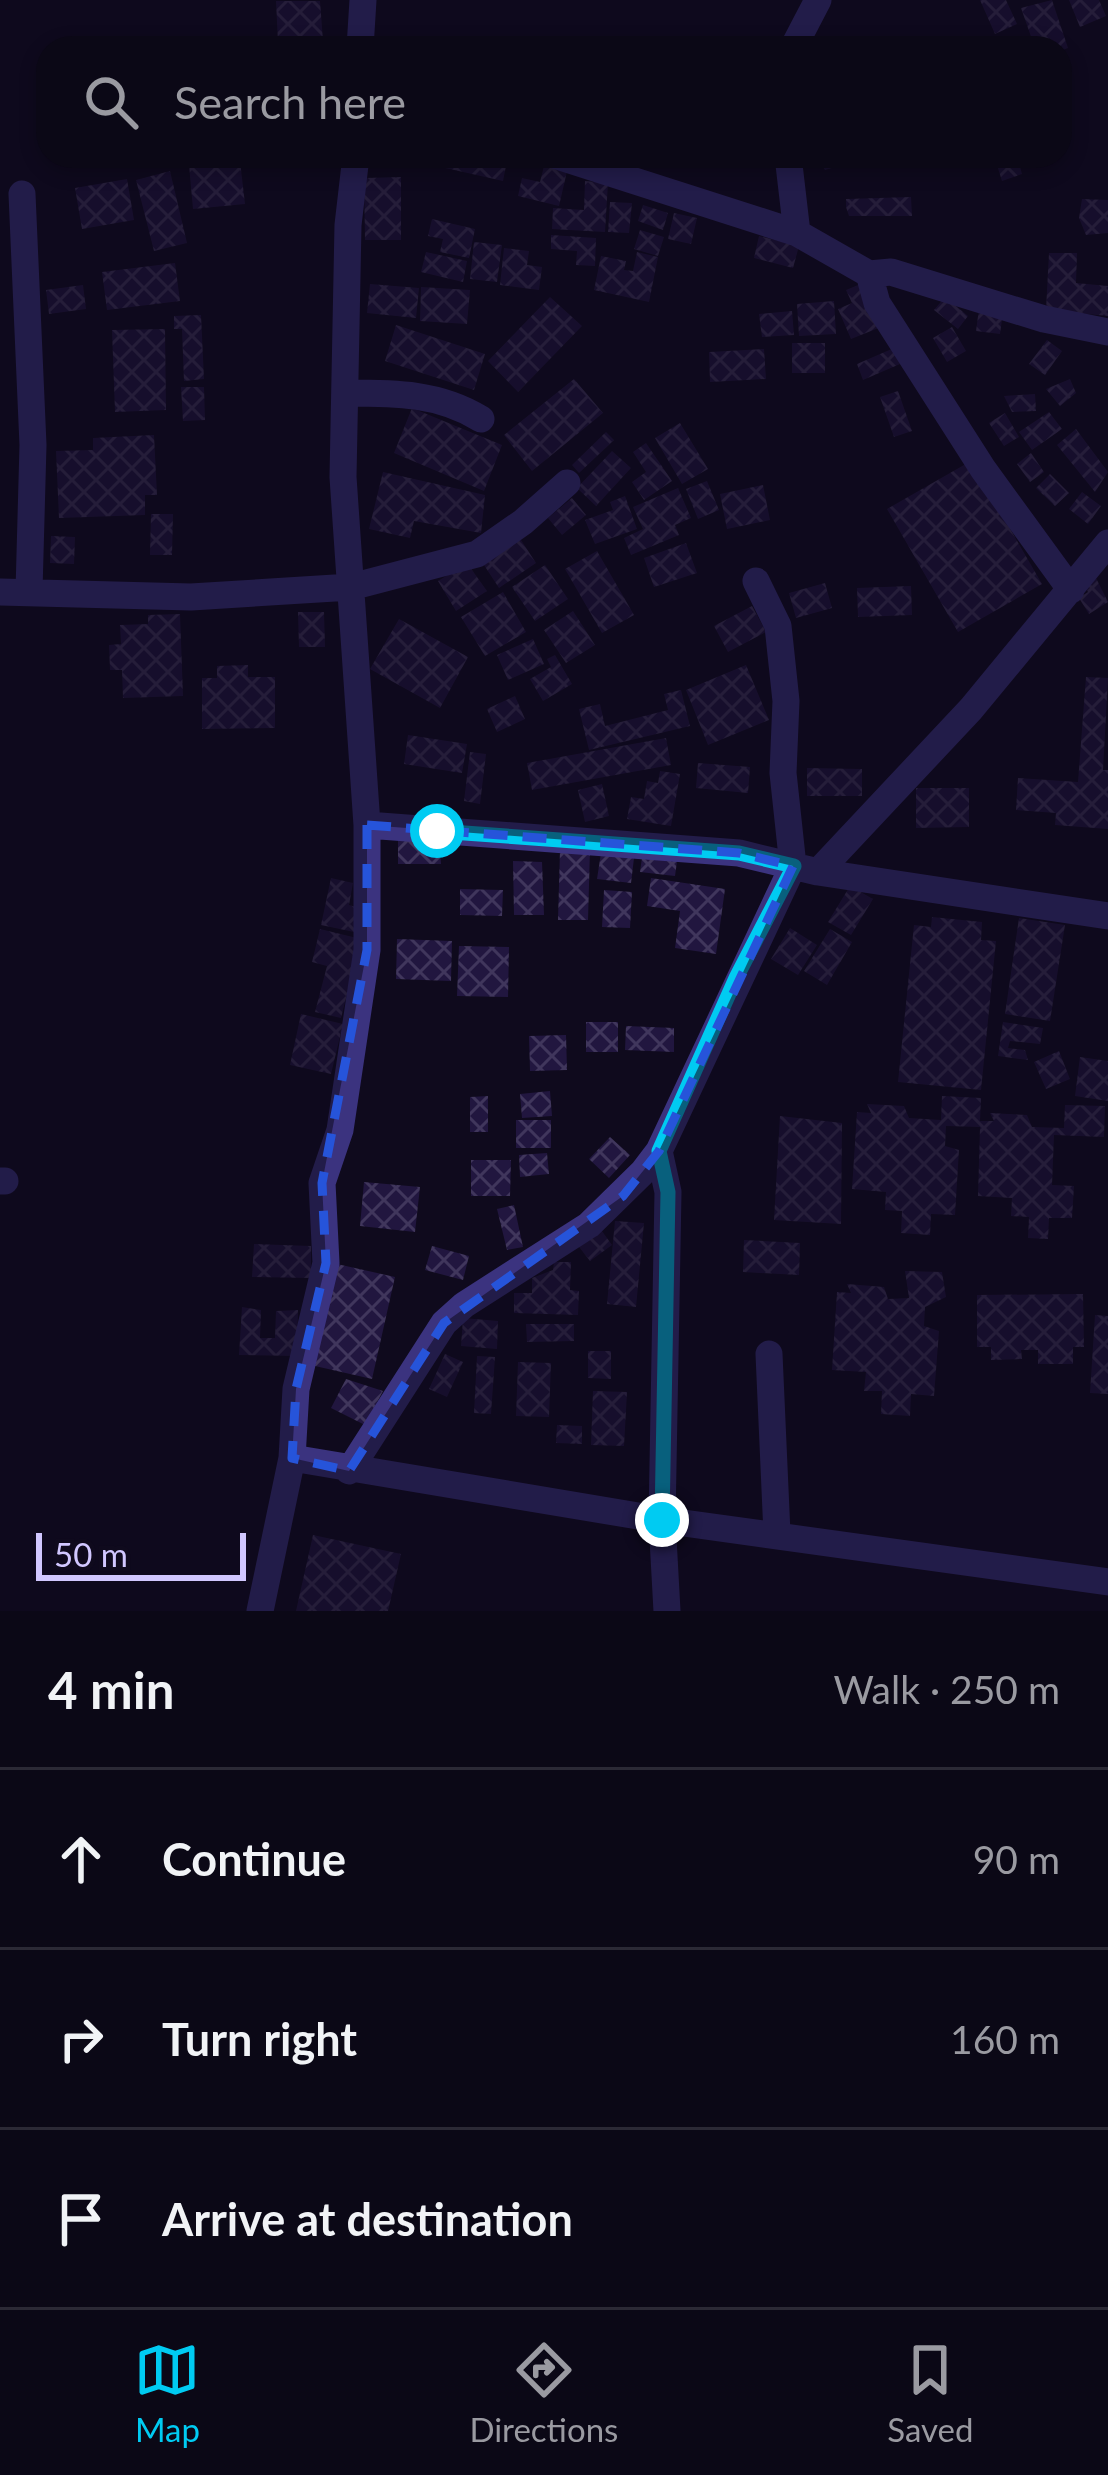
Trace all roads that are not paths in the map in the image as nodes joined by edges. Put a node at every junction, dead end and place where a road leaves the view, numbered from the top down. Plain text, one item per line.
1 (363, 0) edge
2 (818, 0) edge
3 (361, 36) edge
4 (799, 36) edge
5 (355, 168) edge
6 (594, 168) edge
7 (789, 168) edge
8 (22, 194) dead end
9 (797, 233) junction
10 (869, 274) junction
11 (1108, 332) edge
12 (347, 394) junction
13 (481, 418) dead end
14 (567, 483) dead end
15 (1108, 543) edge
16 (756, 581) dead end
17 (351, 586) junction
18 (1071, 590) junction
19 (29, 591) junction
20 (0, 592) edge
21 (367, 824) junction
22 (806, 869) junction
23 (1108, 916) edge
24 (659, 1151) junction
25 (769, 1354) dead end
26 (292, 1458) junction
27 (350, 1471) junction
28 (662, 1520) junction
29 (777, 1534) junction
30 (1108, 1582) edge
31 (260, 1611) edge
32 (667, 1611) edge

1 - 3 street
2 - 4 street
5 - 12 street
6 - 9 street
7 - 9 street
8 - 19 street
9 - 10 street
10 - 11 street
10 - 18 street
12 - 13 street
12 - 17 street
14 - 17 street
15 - 18 street
16 - 22 street
17 - 19 street
17 - 21 street
18 - 22 street
19 - 20 street
21 - 22 street
21 - 26 street
22 - 23 street
22 - 24 street
24 - 27 street
24 - 28 street
25 - 29 street
26 - 27 street
26 - 31 street
27 - 28 street
28 - 29 street
28 - 32 street
29 - 30 street

